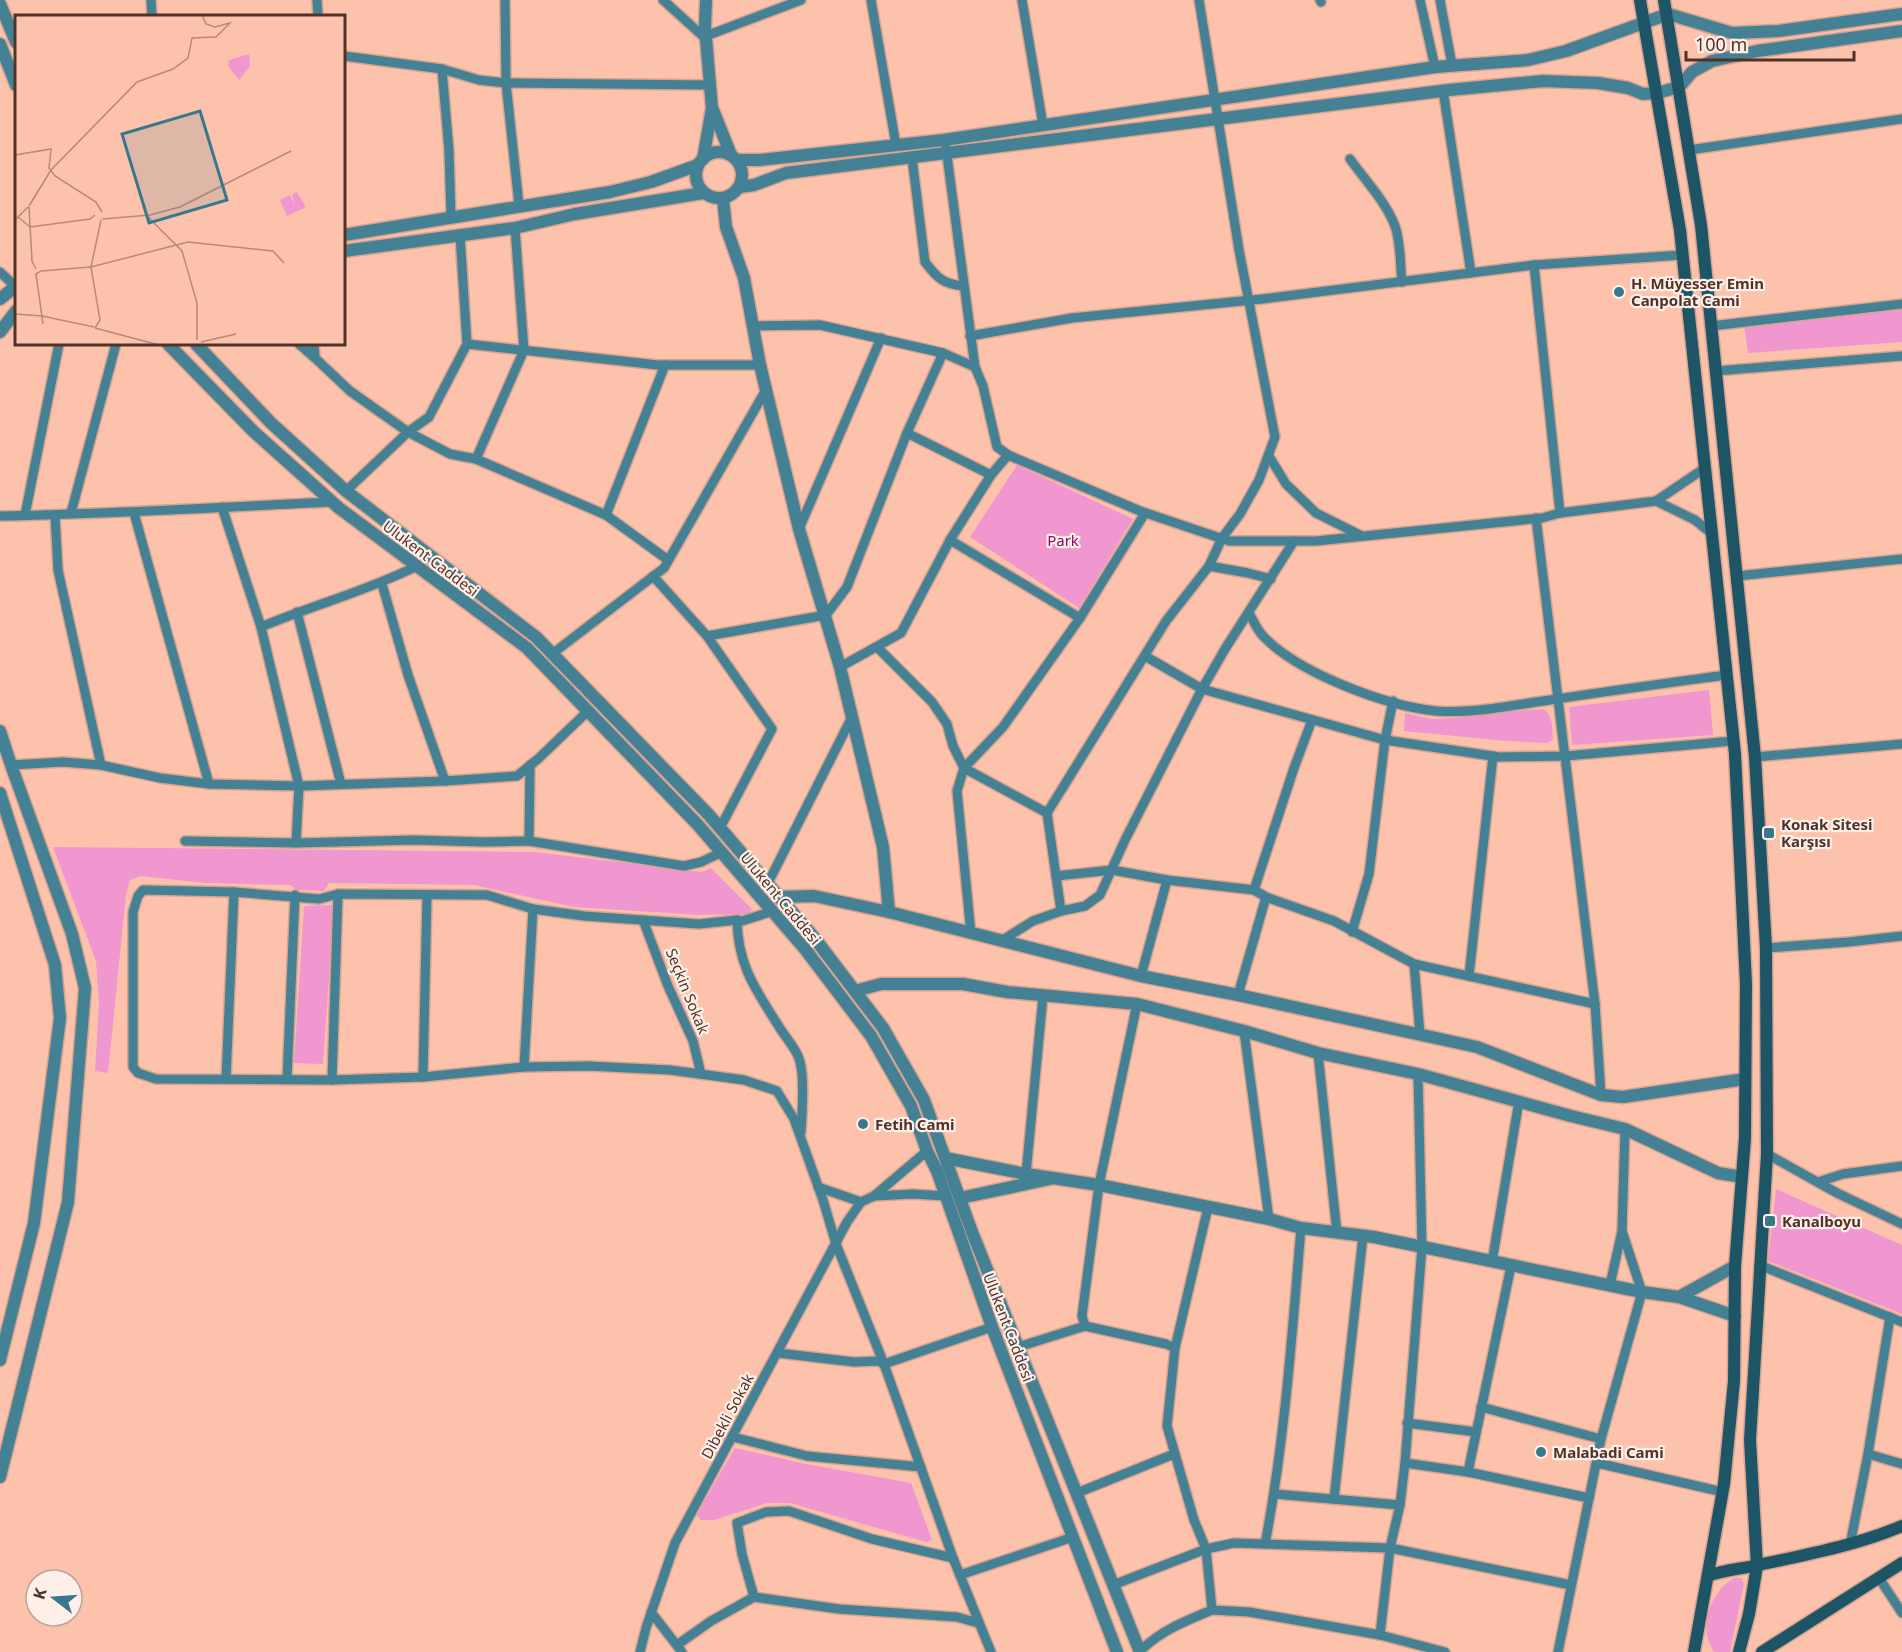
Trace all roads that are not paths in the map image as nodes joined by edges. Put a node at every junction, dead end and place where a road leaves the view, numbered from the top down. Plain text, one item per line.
1 (151, 0) edge
2 (317, 0) edge
3 (505, 0) edge
4 (663, 0) edge
5 (706, 0) edge
6 (801, 0) edge
7 (871, 0) edge
8 (1022, 0) edge
9 (1199, 0) edge
10 (1420, 0) edge
11 (1440, 0) edge
12 (1640, 0) edge
13 (1664, 0) edge
14 (0, 4) edge
15 (1668, 14) junction
16 (1902, 14) edge
17 (152, 15) edge
18 (318, 15) edge
19 (1645, 21) junction
20 (1902, 31) edge
21 (706, 37) junction
22 (15, 40) edge
23 (0, 44) edge
24 (345, 56) edge
25 (1452, 65) junction
26 (1435, 67) junction
27 (442, 69) junction
28 (15, 82) edge
29 (506, 83) junction
30 (710, 85) junction
31 (1679, 87) junction
32 (1443, 90) junction
33 (1657, 93) junction
34 (1215, 99) junction
35 (712, 108) junction
36 (1902, 119) edge
37 (1218, 120) junction
38 (1043, 125) junction
39 (944, 140) junction
40 (896, 145) junction
41 (1689, 150) junction
42 (947, 154) junction
43 (734, 157) junction
44 (912, 158) junction
45 (1350, 159) dead end
46 (701, 162) junction
47 (740, 187) junction
48 (703, 193) junction
49 (723, 199) junction
50 (519, 205) junction
51 (451, 216) junction
52 (515, 228) junction
53 (345, 235) edge
54 (460, 235) junction
55 (345, 251) edge
56 (1682, 255) junction
57 (1534, 265) junction
58 (0, 272) edge
59 (1471, 273) junction
60 (1402, 282) junction
61 (15, 286) edge
62 (964, 286) junction
63 (15, 288) edge
64 (0, 299) edge
65 (1248, 299) junction
66 (1902, 304) edge
67 (15, 312) edge
68 (753, 326) junction
69 (1711, 326) junction
70 (0, 332) edge
71 (970, 336) junction
72 (881, 338) junction
73 (467, 344) junction
74 (59, 345) edge
75 (116, 345) edge
76 (169, 345) edge
77 (197, 345) edge
78 (300, 345) edge
79 (314, 345) edge
80 (524, 350) junction
81 (943, 353) junction
82 (1902, 356) edge
83 (315, 358) junction
84 (665, 365) junction
85 (760, 365) junction
86 (975, 367) junction
87 (1716, 371) junction
88 (767, 388) junction
89 (408, 432) junction
90 (907, 433) junction
91 (1008, 455) junction
92 (1269, 456) junction
93 (476, 459) junction
94 (1705, 468) junction
95 (992, 475) junction
96 (346, 491) junction
97 (1656, 501) junction
98 (332, 502) junction
99 (222, 507) junction
100 (71, 513) junction
101 (134, 513) junction
102 (1145, 513) junction
103 (1560, 513) junction
104 (25, 515) junction
105 (606, 515) junction
106 (0, 516) edge
107 (55, 516) junction
108 (1536, 518) junction
109 (799, 529) junction
110 (1712, 534) junction
111 (1362, 536) junction
112 (1222, 538) junction
113 (950, 540) junction
114 (1294, 541) junction
115 (1902, 559) edge
116 (668, 560) junction
117 (1209, 566) junction
118 (417, 567) junction
119 (653, 576) junction
120 (1737, 576) junction
121 (1271, 579) junction
122 (382, 584) junction
123 (297, 612) junction
124 (1249, 613) junction
125 (826, 615) junction
126 (1080, 618) junction
127 (261, 627) junction
128 (707, 636) junction
129 (878, 648) junction
130 (552, 654) junction
131 (1145, 656) junction
132 (840, 667) junction
133 (1726, 675) junction
134 (1202, 689) junction
135 (1558, 699) junction
136 (1393, 701) junction
137 (588, 711) junction
138 (852, 716) junction
139 (1312, 720) junction
140 (0, 731) edge
141 (1385, 740) junction
142 (1733, 741) junction
143 (1902, 744) edge
144 (1493, 756) junction
145 (1566, 756) junction
146 (1755, 757) junction
147 (10, 765) junction
148 (101, 765) junction
149 (530, 765) junction
150 (964, 768) junction
151 (445, 780) junction
152 (209, 784) junction
153 (341, 784) junction
154 (299, 786) junction
155 (0, 793) edge
156 (1047, 813) junction
157 (720, 828) junction
158 (185, 841) dead end
159 (529, 841) junction
160 (296, 843) junction
161 (722, 852) junction
162 (1112, 870) junction
163 (1056, 876) junction
164 (1167, 880) junction
165 (768, 883) junction
166 (1254, 890) junction
167 (234, 892) junction
168 (338, 894) junction
169 (427, 895) junction
170 (296, 896) junction
171 (779, 897) junction
172 (1266, 897) junction
173 (533, 909) junction
174 (773, 911) junction
175 (1061, 911) junction
176 (889, 912) junction
177 (644, 920) junction
178 (737, 920) junction
179 (1352, 932) junction
180 (970, 934) junction
181 (1902, 936) edge
182 (1001, 941) junction
183 (1766, 948) junction
184 (1414, 964) junction
185 (1141, 976) junction
186 (1469, 976) junction
187 (855, 991) junction
188 (1238, 995) junction
189 (1043, 996) junction
190 (1137, 1004) junction
191 (1595, 1004) junction
192 (1244, 1031) junction
193 (1420, 1034) junction
194 (1318, 1053) junction
195 (524, 1068) junction
196 (701, 1074) junction
197 (1418, 1074) junction
198 (423, 1077) junction
199 (226, 1079) junction
200 (287, 1079) junction
201 (1745, 1079) junction
202 (333, 1080) junction
203 (1601, 1095) junction
204 (1519, 1101) junction
205 (1625, 1129) junction
206 (800, 1137) junction
207 (927, 1150) junction
208 (1767, 1154) junction
209 (945, 1158) junction
210 (1902, 1166) edge
211 (1026, 1174) junction
212 (1742, 1177) junction
213 (1053, 1178) junction
214 (1818, 1182) junction
215 (1099, 1185) junction
216 (818, 1187) junction
217 (874, 1196) junction
218 (945, 1196) junction
219 (960, 1198) junction
220 (861, 1202) junction
221 (1208, 1207) junction
222 (1269, 1219) junction
223 (1902, 1224) edge
224 (1301, 1228) junction
225 (1622, 1232) junction
226 (1337, 1233) junction
227 (1363, 1236) junction
228 (836, 1245) junction
229 (1422, 1247) junction
230 (1492, 1262) junction
231 (1759, 1265) junction
232 (1511, 1266) junction
233 (1735, 1266) junction
234 (1610, 1285) junction
235 (1642, 1292) junction
236 (1679, 1297) junction
237 (1735, 1316) junction
238 (1890, 1317) junction
239 (1902, 1322) edge
240 (1085, 1326) junction
241 (992, 1327) junction
242 (1018, 1347) junction
243 (1175, 1348) junction
244 (778, 1353) junction
245 (0, 1360) edge
246 (884, 1364) junction
247 (1481, 1407) junction
248 (1407, 1423) junction
249 (1476, 1432) junction
250 (733, 1437) junction
251 (1601, 1439) junction
252 (1174, 1454) junction
253 (1868, 1454) junction
254 (1405, 1463) junction
255 (1597, 1463) junction
256 (1902, 1464) edge
257 (921, 1467) junction
258 (1468, 1472) junction
259 (0, 1477) edge
260 (1723, 1492) junction
261 (1077, 1493) junction
262 (1275, 1494) junction
263 (1589, 1498) junction
264 (1334, 1499) junction
265 (1400, 1505) junction
266 (1902, 1526) edge
267 (1073, 1537) junction
268 (1265, 1544) junction
269 (1850, 1545) junction
270 (1390, 1548) junction
271 (1206, 1549) junction
272 (952, 1558) junction
273 (1902, 1563) edge
274 (1757, 1566) junction
275 (960, 1575) junction
276 (1708, 1576) junction
277 (1879, 1578) junction
278 (1113, 1585) junction
279 (1571, 1586) junction
280 (754, 1597) junction
281 (1212, 1610) junction
282 (651, 1611) junction
283 (1902, 1613) edge
284 (978, 1623) junction
285 (1380, 1635) junction
286 (679, 1649) edge
287 (640, 1652) edge
288 (991, 1652) edge
289 (1117, 1652) edge
290 (1139, 1652) edge
291 (1445, 1652) edge
292 (1558, 1652) edge
293 (1694, 1652) edge
294 (1739, 1652) edge
295 (1762, 1652) edge

1 - 17 street
2 - 18 street
3 - 29 street
4 - 21 street
5 - 21 street
6 - 21 street
7 - 40 street
8 - 38 street
9 - 34 street
10 - 26 street
11 - 25 street
12 - 19 main road
13 - 15 main road
14 - 22 street
15 - 16 street
15 - 19 street
15 - 31 main road
19 - 25 street
19 - 33 main road
20 - 31 street
21 - 30 street
23 - 28 street
24 - 27 street
25 - 26 street
26 - 34 street
27 - 29 street
27 - 51 street
29 - 30 street
29 - 50 street
30 - 35 street
31 - 33 street
31 - 41 main road
32 - 33 street
32 - 37 street
32 - 59 street
33 - 56 main road
34 - 37 street
34 - 38 street
35 - 43 street
35 - 46 street
36 - 41 street
37 - 42 street
37 - 65 street
38 - 39 street
39 - 40 street
39 - 42 street
40 - 43 street
41 - 69 main road
42 - 44 street
42 - 62 street
43 - 46 street
43 - 47 street
44 - 47 street
44 - 62 street
45 - 60 street
46 - 48 street
46 - 50 street
47 - 49 street
48 - 49 street
48 - 52 street
49 - 68 street
50 - 51 street
51 - 53 street
52 - 54 street
52 - 80 street
54 - 55 street
54 - 73 street
56 - 57 street
56 - 94 main road
57 - 59 street
57 - 103 street
58 - 61 street
59 - 60 street
60 - 65 street
62 - 71 street
63 - 64 street
65 - 71 street
65 - 92 street
66 - 69 street
67 - 70 street
68 - 72 street
68 - 85 street
69 - 87 main road
71 - 86 street
72 - 81 street
72 - 109 street
73 - 80 street
73 - 89 street
74 - 104 street
75 - 100 street
76 - 98 street, Ulukent Caddesi
77 - 96 street
78 - 83 street
79 - 83 street
80 - 84 street
80 - 93 street
81 - 86 street
81 - 90 street
82 - 87 street
83 - 89 street
84 - 85 street
84 - 105 street
85 - 88 street
86 - 91 street
87 - 120 main road
88 - 109 street
88 - 116 street
89 - 93 street
89 - 96 street
90 - 95 street
90 - 125 street
91 - 95 street
91 - 102 street
92 - 111 street
92 - 112 street
93 - 105 street
94 - 97 street
94 - 110 main road
95 - 113 street
96 - 130 street
97 - 103 street
97 - 110 street
98 - 99 street
98 - 118 street, Ulukent Caddesi
99 - 101 street
99 - 127 street
100 - 101 street
100 - 107 street
101 - 152 street
102 - 112 street
102 - 126 street
103 - 108 street
104 - 106 street
104 - 107 street
105 - 116 street
107 - 148 street
108 - 111 street
108 - 135 street
109 - 125 street
110 - 133 main road
111 - 114 street
112 - 114 street
112 - 117 street
113 - 126 street
113 - 129 street
114 - 121 street
115 - 120 street
116 - 119 street
117 - 121 street
117 - 131 street
118 - 122 street
118 - 137 street, Ulukent Caddesi
119 - 128 street
119 - 130 street
120 - 146 main road
121 - 124 street
122 - 123 street
122 - 151 street
123 - 127 street
123 - 153 street
124 - 134 street
124 - 136 street
125 - 128 street
125 - 132 street
126 - 150 street
127 - 154 street
128 - 157 street
129 - 132 street
129 - 150 street
130 - 157 street
131 - 134 street
131 - 156 street
132 - 138 street
133 - 135 street
133 - 142 main road
134 - 139 street
134 - 162 street
135 - 136 street
135 - 145 street
136 - 141 street
137 - 149 street
137 - 161 street, Ulukent Caddesi
138 - 165 street
138 - 176 street
139 - 141 street
139 - 166 street
140 - 147 street
141 - 144 street
141 - 179 street
142 - 145 street
142 - 201 main road
143 - 146 street
144 - 145 street
144 - 186 street
145 - 191 street
146 - 183 main road
147 - 148 street
147 - 259 street
148 - 152 street
149 - 151 street
149 - 159 street
150 - 156 street
150 - 180 street
151 - 153 street
152 - 154 street
153 - 154 street
154 - 160 street
155 - 245 street
156 - 163 street
157 - 165 street
158 - 160 street
159 - 160 street
159 - 161 street
161 - 174 street, Ulukent Caddesi
162 - 163 street
162 - 164 street
162 - 175 street
163 - 175 street
164 - 166 street
164 - 185 street
165 - 171 street
166 - 172 street
167 - 170 street
167 - 199 street
167 - 199 street
168 - 169 street
168 - 170 street
168 - 202 street
169 - 173 street
169 - 198 street
170 - 200 street
171 - 176 street
171 - 187 street
172 - 179 street
172 - 188 street
173 - 177 street
173 - 195 street
174 - 178 street
174 - 207 street, Ulukent Caddesi
175 - 182 street
176 - 180 street
177 - 178 street
177 - 196 street, Seçkin Sokak
178 - 206 street
179 - 184 street
180 - 182 street
181 - 183 street
182 - 185 street
183 - 208 main road
184 - 186 street
184 - 193 street
185 - 188 street
186 - 191 street
187 - 189 street
187 - 209 street
188 - 193 street
189 - 190 street
189 - 211 street
190 - 192 street
190 - 215 street
191 - 203 street
192 - 194 street
192 - 222 street
193 - 203 street
194 - 197 street
194 - 226 street
195 - 196 street
195 - 198 street
196 - 206 street
197 - 204 street
197 - 229 street
198 - 202 street
199 - 200 street
200 - 202 street
201 - 203 street
201 - 212 main road
204 - 205 street
204 - 230 street
205 - 212 street
205 - 225 street
206 - 216 street
207 - 217 street
207 - 218 street, Ulukent Caddesi
208 - 214 street
208 - 231 main road
209 - 211 street
209 - 219 street
210 - 214 street
211 - 213 street
212 - 233 main road
213 - 215 street
213 - 219 street
214 - 223 street
215 - 221 street
215 - 240 street
216 - 220 street
216 - 228 street
217 - 218 street
217 - 220 street
218 - 241 street, Ulukent Caddesi
219 - 242 street
220 - 228 street, Dibekli Sokak
221 - 222 street
221 - 243 street
222 - 224 street
224 - 226 street
224 - 262 street
225 - 234 street
225 - 235 street
226 - 227 street
227 - 229 street
227 - 264 street
228 - 244 street, Dibekli Sokak
228 - 246 street
229 - 230 street
229 - 248 street
230 - 232 street
231 - 238 street
231 - 274 main road
232 - 234 street
232 - 247 street
233 - 236 street
233 - 237 main road
234 - 235 street
235 - 236 street
235 - 251 street
236 - 237 street
237 - 260 main road
238 - 239 street
238 - 253 street
240 - 242 street
240 - 243 street
241 - 246 street
241 - 267 street, Ulukent Caddesi
242 - 261 street
243 - 252 street
244 - 246 street
244 - 250 street, Dibekli Sokak
246 - 257 street
247 - 249 street
247 - 251 street
248 - 249 street
248 - 254 street
249 - 258 street
250 - 257 street
250 - 282 street, Dibekli Sokak
251 - 255 street
252 - 261 street
252 - 271 street
253 - 256 street
253 - 269 street
254 - 258 street
254 - 265 street
255 - 260 street
255 - 263 street
257 - 272 street
258 - 263 street
260 - 276 main road
261 - 278 street
262 - 264 street
262 - 268 street
263 - 279 street
264 - 265 street
265 - 270 street
266 - 269 main road
267 - 275 street
267 - 289 street, Ulukent Caddesi
268 - 270 street
268 - 271 street
269 - 274 main road
270 - 279 street
270 - 285 street
271 - 278 street
271 - 281 street
272 - 275 street
272 - 280 street
273 - 277 main road
274 - 276 main road
274 - 294 main road
275 - 284 street
276 - 293 main road
277 - 283 street
277 - 295 main road
278 - 290 street
279 - 292 street
280 - 284 street
280 - 286 street
281 - 285 street
281 - 290 street
282 - 286 street
282 - 287 street, Dibekli Sokak
284 - 288 street
285 - 291 street

